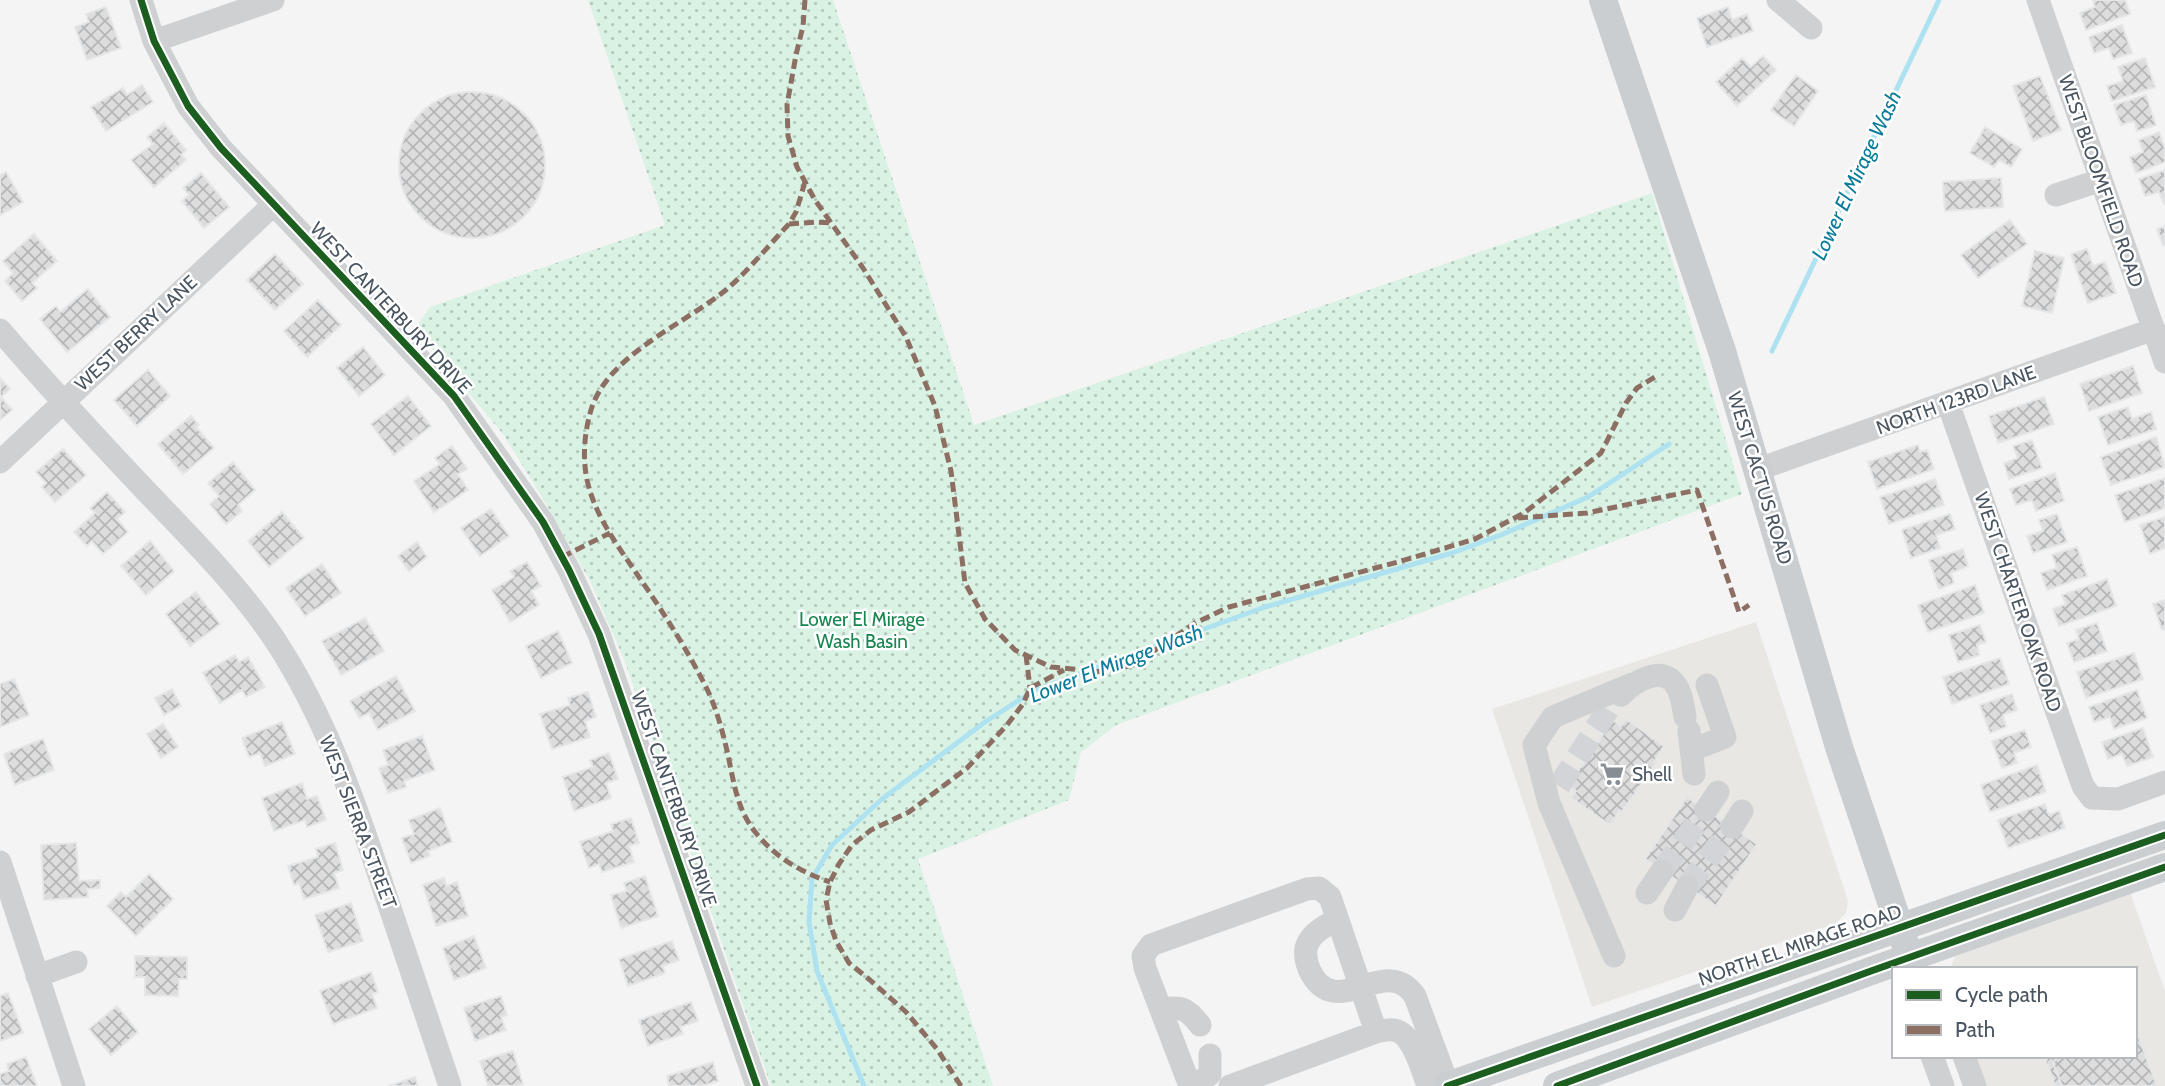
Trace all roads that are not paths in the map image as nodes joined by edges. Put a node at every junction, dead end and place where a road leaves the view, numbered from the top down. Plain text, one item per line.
1 (141, 0) edge
2 (273, 0) edge
3 (1603, 0) edge
4 (1778, 0) edge
5 (2038, 0) edge
6 (1811, 29) dead end
7 (155, 41) junction
8 (2101, 180) junction
9 (2056, 195) dead end
10 (273, 205) junction
11 (2154, 329) junction
12 (0, 330) edge
13 (2165, 362) edge
14 (62, 402) junction
15 (1948, 403) junction
16 (0, 462) edge
17 (1759, 469) junction
18 (1632, 684) junction
19 (1707, 685) dead end
20 (1609, 708) tunnel mouth
21 (1688, 732) junction
22 (1694, 774) dead end
23 (2165, 782) edge
24 (2165, 835) edge
25 (0, 862) edge
26 (2165, 867) edge
27 (1662, 871) tunnel mouth
28 (1687, 887) tunnel mouth
29 (1647, 893) dead end
30 (1675, 910) dead end
31 (1337, 920) junction
32 (1900, 928) junction
33 (1614, 956) dead end
34 (76, 962) dead end
35 (1915, 965) edge
36 (1892, 973) edge
37 (37, 976) junction
38 (1360, 988) junction
39 (1161, 1009) junction
40 (1200, 1025) dead end
41 (1376, 1032) junction
42 (1210, 1055) dead end
43 (1933, 1058) edge
44 (1965, 1058) edge
45 (74, 1086) edge
46 (450, 1086) edge
47 (757, 1086) edge
48 (1192, 1086) edge
49 (1230, 1086) edge
50 (1428, 1086) edge
51 (1447, 1086) edge
52 (1557, 1086) edge
53 (1942, 1086) edge
54 (1975, 1086) edge

1 - 7 street, WEST CANTERBURY DRIVE
2 - 7 street
3 - 17 main road, WEST CACTUS ROAD
4 - 6 street
5 - 8 street, WEST BLOOMFIELD ROAD
7 - 10 street, WEST CANTERBURY DRIVE
8 - 9 street
8 - 11 street, WEST BLOOMFIELD ROAD
10 - 14 street, WEST BERRY LANE
10 - 47 street, WEST CANTERBURY DRIVE
11 - 13 street, WEST BLOOMFIELD ROAD
11 - 15 street, NORTH 123RD LANE
12 - 14 street, WEST SIERRA STREET
14 - 16 street, WEST BERRY LANE
14 - 46 street, WEST SIERRA STREET
15 - 17 street, NORTH 123RD LANE
15 - 23 street, WEST CHARTER OAK ROAD
17 - 32 main road, WEST CACTUS ROAD
18 - 20 street
18 - 21 street
18 - 33 street
19 - 21 street
21 - 22 street
24 - 32 main road, NORTH EL MIRAGE ROAD
25 - 37 street
26 - 35 main road
27 - 29 street
28 - 30 street
31 - 38 street
31 - 38 street
31 - 39 street
32 - 35 main road, WEST CACTUS ROAD
32 - 51 main road, NORTH EL MIRAGE ROAD
34 - 37 street
36 - 52 main road
37 - 45 street
38 - 41 street
38 - 51 street
39 - 40 street
39 - 48 street
41 - 49 street
41 - 50 street
42 - 48 street
43 - 53 street
44 - 54 street

